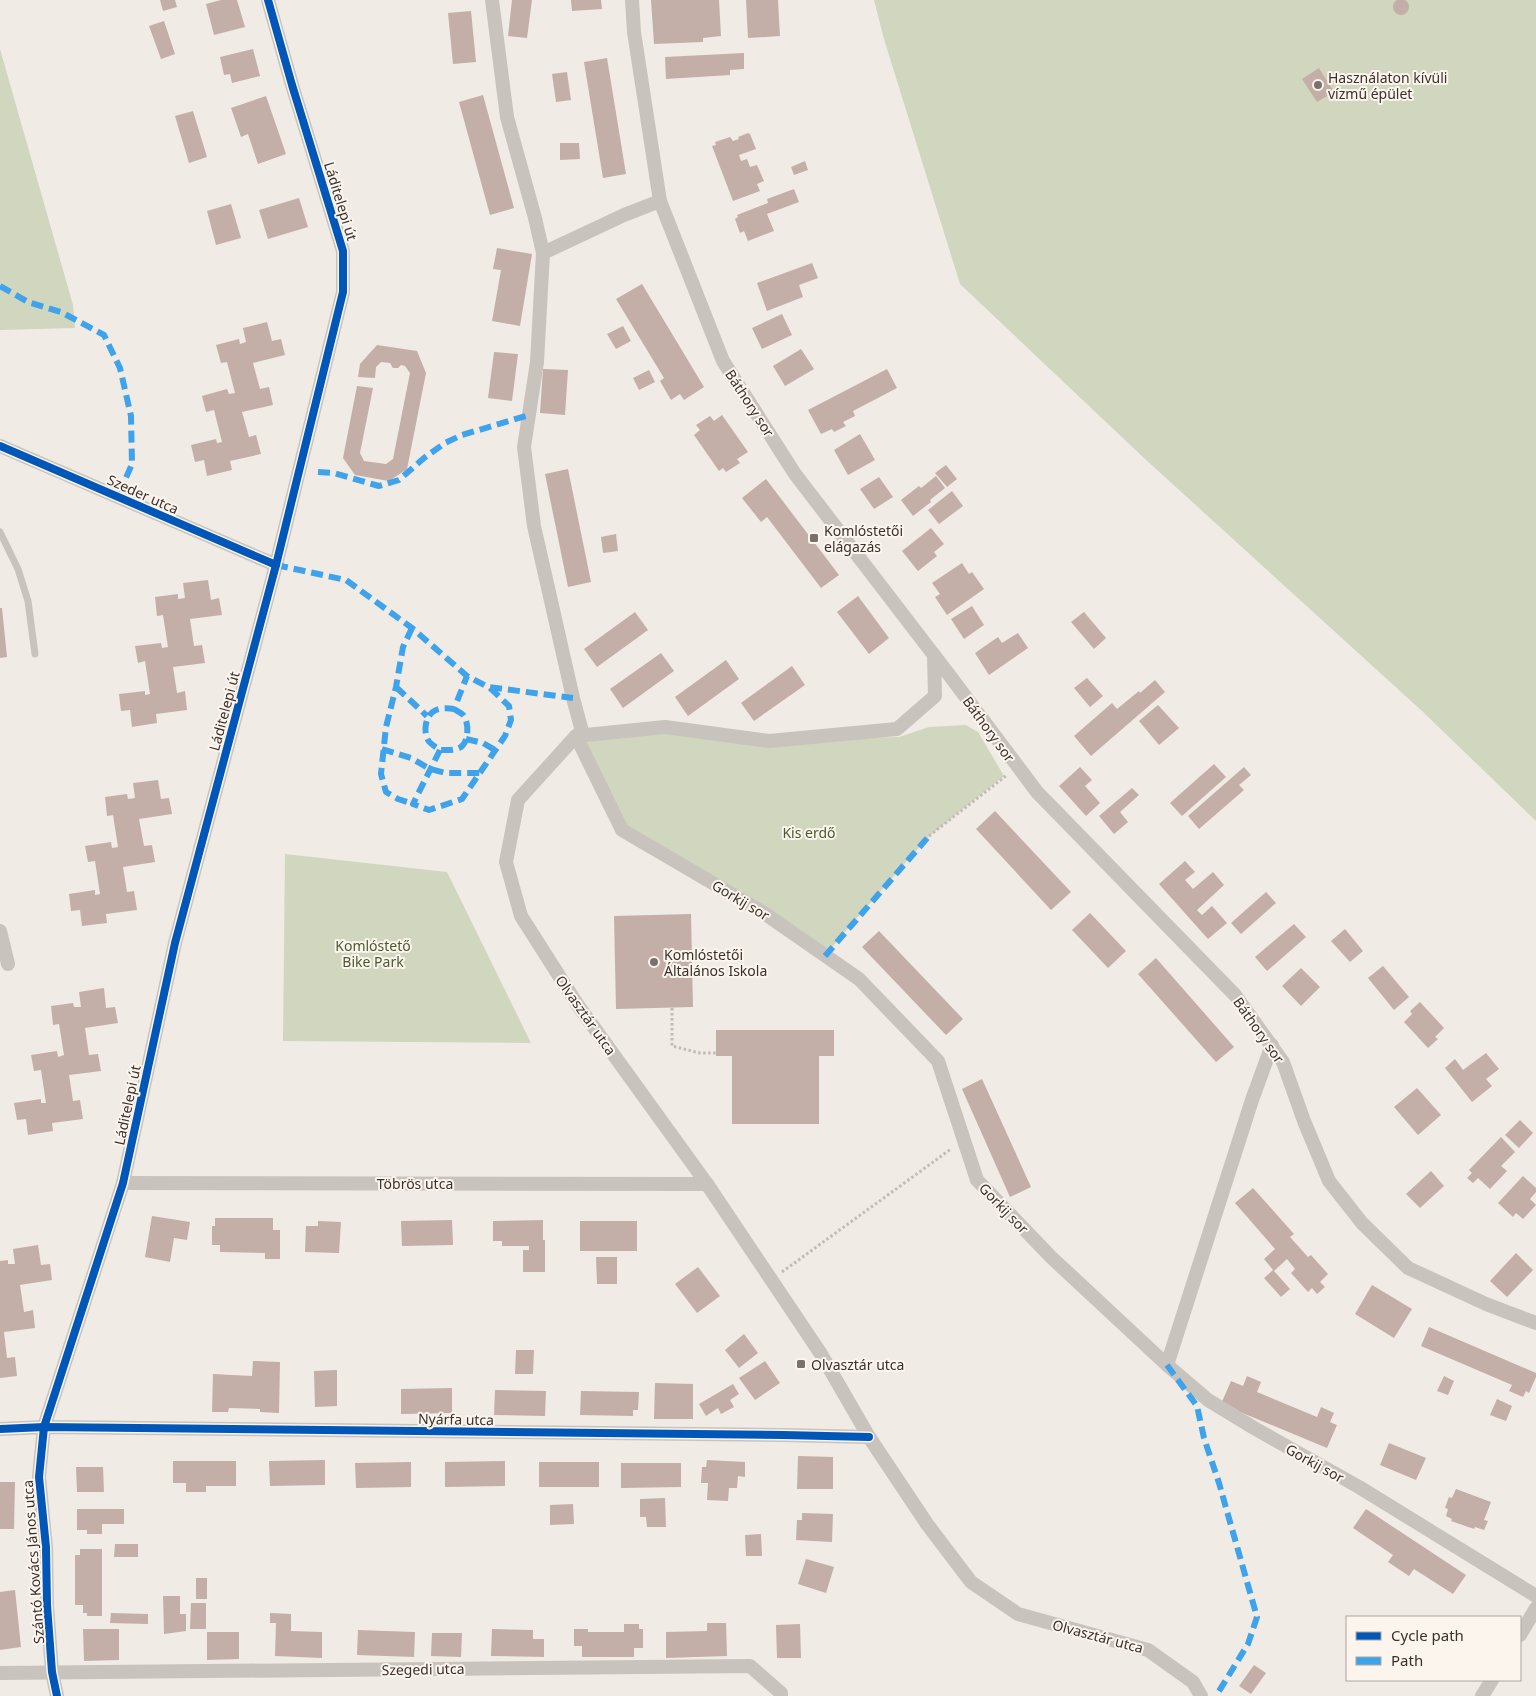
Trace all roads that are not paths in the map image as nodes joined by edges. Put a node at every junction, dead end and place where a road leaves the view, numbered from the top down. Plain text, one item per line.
1 (268, 0) edge
2 (492, 0) edge
3 (632, 0) edge
4 (660, 200) junction
5 (544, 253) junction
6 (0, 446) edge
7 (0, 532) edge
8 (276, 565) junction
9 (35, 654) dead end
10 (934, 655) junction
11 (580, 736) junction
12 (0, 931) edge
13 (8, 964) dead end
14 (1272, 1045) junction
15 (123, 1183) junction
16 (706, 1184) junction
17 (1536, 1323) edge
18 (1168, 1365) junction
19 (44, 1427) junction
20 (0, 1429) edge
21 (869, 1437) junction
22 (1536, 1596) edge
23 (1536, 1608) edge
24 (1521, 1632) edge
25 (52, 1672) junction
26 (0, 1673) edge
27 (1491, 1681) edge
28 (56, 1696) edge
29 (781, 1696) edge
30 (1201, 1696) edge
31 (1482, 1696) edge

1 - 8 street, Láditelepi út
2 - 5 street, Gorkij sor
3 - 4 street, Báthory sor
4 - 5 street
4 - 10 street, Báthory sor
5 - 11 street, Gorkij sor
6 - 8 street, Szeder utca
7 - 9 lane
8 - 15 street, Láditelepi út
10 - 11 street
10 - 14 street, Báthory sor
11 - 16 street, Olvasztár utca
11 - 18 street, Gorkij sor
12 - 13 street
14 - 17 street, Báthory sor
14 - 18 street
15 - 16 street, Töbrös utca
15 - 19 street, Láditelepi út
16 - 21 street, Olvasztár utca
18 - 22 street, Gorkij sor
19 - 20 street
19 - 21 street, Nyárfa utca
19 - 25 street, Szántó Kovács János utca
21 - 30 street, Olvasztár utca
23 - 24 street
25 - 26 street, Szegedi utca
25 - 28 street, Szántó Kovács János utca
25 - 29 street, Szegedi utca
27 - 31 street

